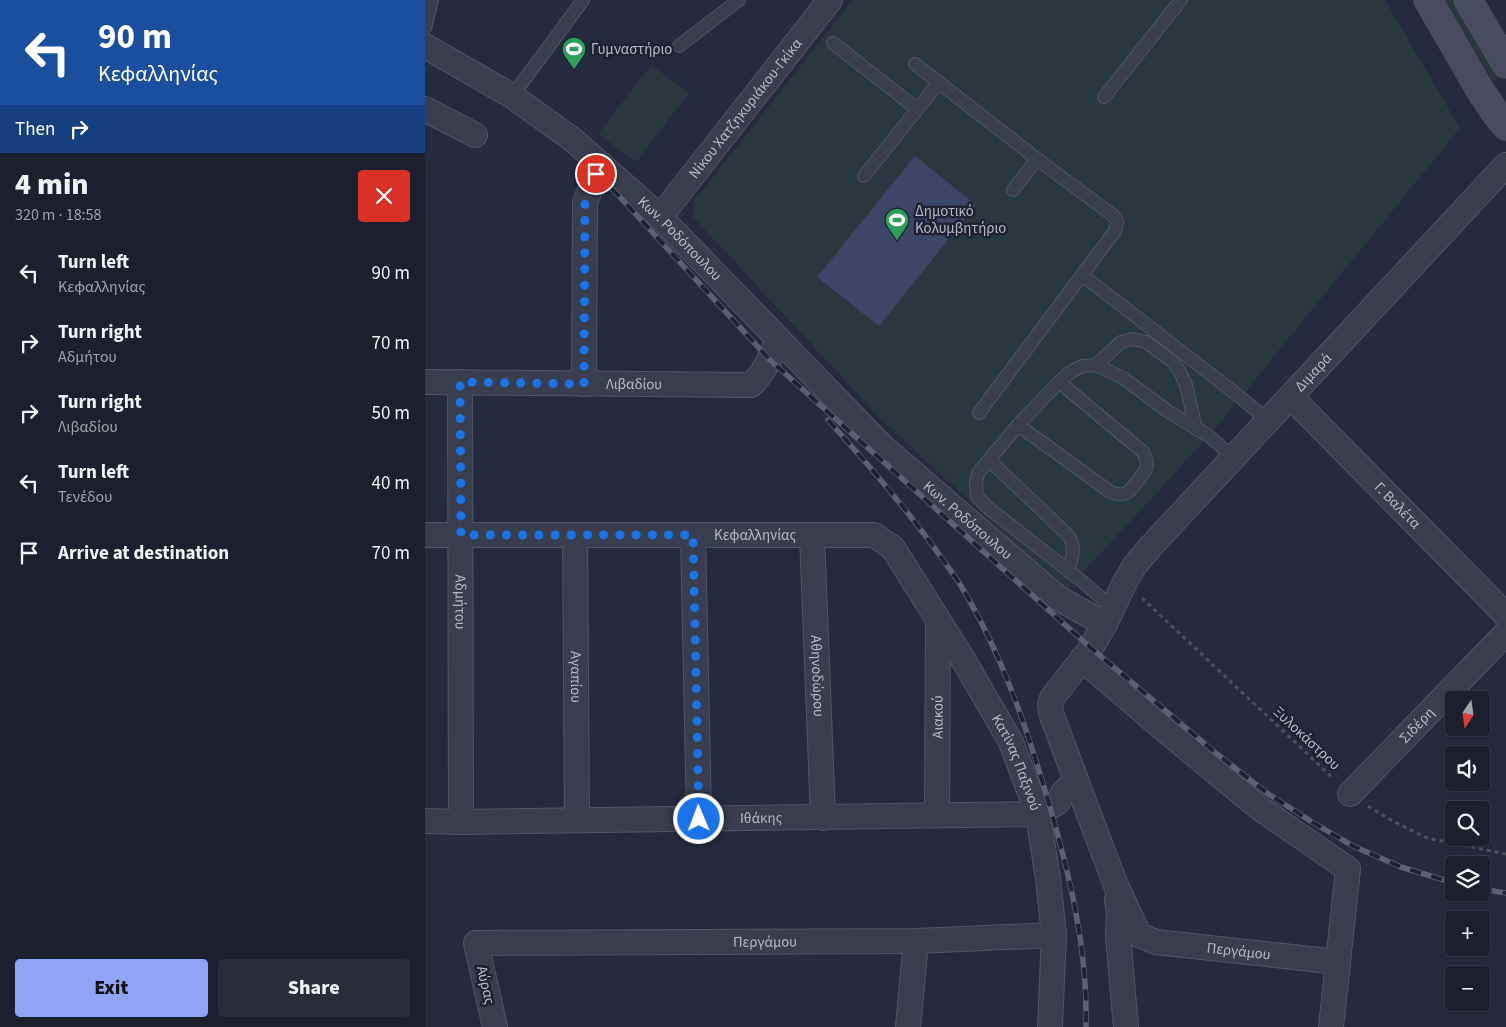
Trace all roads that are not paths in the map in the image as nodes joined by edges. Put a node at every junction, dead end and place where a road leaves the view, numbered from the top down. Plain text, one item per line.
1 (432, 0) edge
2 (583, 0) edge
3 (739, 0) edge
4 (1181, 0) edge
5 (1428, 0) edge
6 (1468, 0) edge
7 (825, 2) edge
8 (425, 28) edge
9 (833, 43) dead end
10 (425, 46) edge
11 (679, 46) dead end
12 (915, 64) dead end
13 (1506, 64) edge
14 (939, 82) junction
15 (512, 96) junction
16 (1104, 97) dead end
17 (425, 109) edge
18 (917, 109) junction
19 (1506, 126) edge
20 (475, 135) dead end
21 (1037, 159) junction
22 (601, 164) junction
23 (1506, 165) edge
24 (864, 176) dead end
25 (1013, 190) dead end
26 (660, 218) junction
27 (1082, 275) junction
28 (778, 339) junction
29 (1096, 365) junction
30 (425, 382) edge
31 (460, 382) junction
32 (1059, 382) junction
33 (584, 384) junction
34 (1291, 397) junction
35 (979, 413) dead end
36 (1269, 421) junction
37 (1018, 425) junction
38 (1196, 429) junction
39 (1234, 458) junction
40 (989, 460) junction
41 (425, 535) edge
42 (461, 535) junction
43 (575, 535) junction
44 (693, 535) junction
45 (812, 535) junction
46 (875, 535) joint
47 (1068, 571) junction
48 (1506, 615) edge
49 (1109, 616) junction
50 (938, 620) junction
51 (1506, 633) edge
52 (1083, 659) junction
53 (1076, 780) junction
54 (1349, 794) road end
55 (1038, 814) junction
56 (937, 815) junction
57 (823, 818) junction
58 (699, 819) junction
59 (577, 820) junction
60 (425, 821) edge
61 (461, 822) junction
62 (1115, 883) junction
63 (1054, 935) junction
64 (916, 941) junction
65 (476, 943) joint
66 (1338, 962) junction
67 (495, 1027) edge
68 (908, 1027) edge
69 (1050, 1027) edge
70 (1126, 1027) edge
71 (1331, 1027) edge

1 - 8 lane
2 - 15 lane
3 - 11 lane
4 - 16 lane
5 - 19 street
6 - 13 street
7 - 26 street, Νίκου Χατζηκυριάκου-Γκίκα
9 - 18 lane
10 - 15 street, Κων. Ροδόπουλου
12 - 14 lane
14 - 18 lane
14 - 21 lane
15 - 22 street, Κων. Ροδόπουλου
17 - 20 street
18 - 24 lane
21 - 25 lane
21 - 27 lane
22 - 26 street, Κων. Ροδόπουλου
22 - 33 street
23 - 34 street, Διμαρά
26 - 28 street, Κων. Ροδόπουλου
27 - 35 lane
27 - 36 lane
28 - 33 street, Λιβαδίου
28 - 49 street, Κων. Ροδόπουλου
29 - 32 lane
29 - 38 lane
29 - 38 lane
30 - 31 street, Λιβαδίου
31 - 33 street, Λιβαδίου
31 - 42 street, Αδμήτου
32 - 37 lane
32 - 37 lane
34 - 36 street, Διμαρά
34 - 48 street, Γ. Βαλέτα
36 - 39 street, Διμαρά
37 - 40 lane
38 - 39 lane
39 - 49 street, Διμαρά
40 - 47 lane
40 - 47 lane
41 - 42 street, Κεφαλληνίας
42 - 43 street, Κεφαλληνίας
42 - 61 street, Αδμήτου
43 - 44 street, Κεφαλληνίας
43 - 59 street, Αγαπίου
44 - 45 street, Κεφαλληνίας
44 - 58 street
45 - 46 street, Κεφαλληνίας
45 - 57 street, Αθηνοδώρου
46 - 50 street, Κατίνας Παξινού
47 - 49 lane
49 - 52 street, Διμαρά
50 - 55 street, Κατίνας Παξινού
50 - 56 street, Αιακού
51 - 54 street, Σιδέρη
52 - 53 street, Διμαρά
52 - 66 street
53 - 55 street
53 - 62 street
55 - 56 street, Ιθάκης
55 - 63 street, Κατίνας Παξινού
56 - 57 street, Ιθάκης
57 - 58 street, Ιθάκης
58 - 59 street, Ιθάκης
59 - 61 street, Ιθάκης
60 - 61 street, Ιθάκης
62 - 66 street, Περγάμου
62 - 70 street
63 - 64 street, Περγάμου
63 - 69 street, Κατίνας Παξινού
64 - 65 street, Περγάμου
64 - 68 street
65 - 67 street, Αύρας
66 - 71 street

